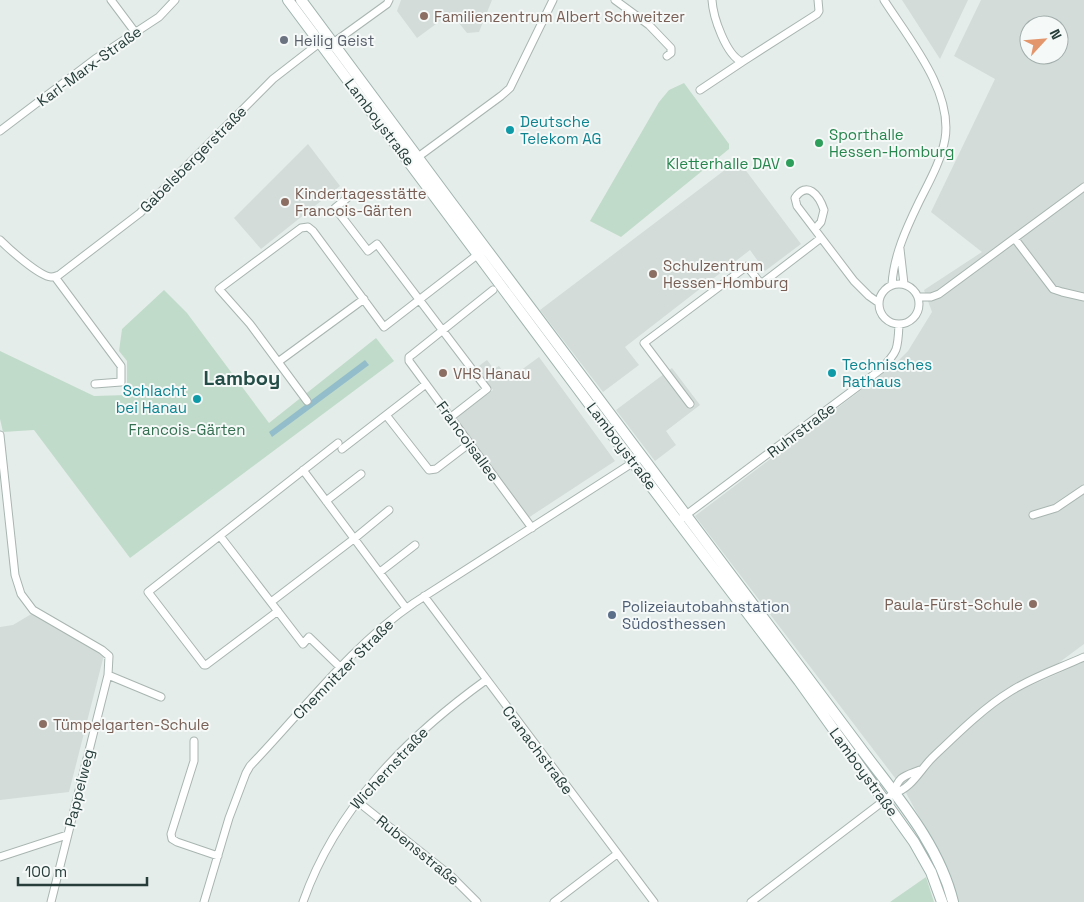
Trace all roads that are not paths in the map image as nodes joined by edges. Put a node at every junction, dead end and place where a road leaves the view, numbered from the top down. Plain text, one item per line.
1 (111, 0) edge
2 (176, 0) edge
3 (288, 0) edge
4 (301, 0) edge
5 (389, 0) edge
6 (553, 0) edge
7 (615, 0) edge
8 (712, 0) edge
9 (818, 0) edge
10 (884, 0) edge
11 (135, 32) junction
12 (327, 40) junction
13 (667, 56) dead end
14 (742, 62) junction
15 (700, 90) dead end
16 (0, 131) edge
17 (418, 157) junction
18 (1084, 187) edge
19 (352, 194) dead end
20 (814, 229) junction
21 (822, 238) junction
22 (1015, 239) junction
23 (0, 240) edge
24 (900, 246) junction
25 (482, 252) junction
26 (55, 277) junction
27 (892, 284) junction
28 (904, 284) junction
29 (493, 290) dead end
30 (918, 297) junction
31 (1084, 297) edge
32 (364, 299) junction
33 (418, 300) junction
34 (879, 303) junction
35 (899, 324) junction
36 (441, 331) junction
37 (278, 362) junction
38 (95, 384) dead end
39 (426, 384) junction
40 (307, 402) dead end
41 (690, 404) dead end
42 (386, 415) junction
43 (451, 417) junction
44 (0, 435) edge
45 (470, 444) junction
46 (637, 460) junction
47 (303, 470) junction
48 (361, 474) dead end
49 (1084, 489) edge
50 (326, 501) junction
51 (389, 510) dead end
52 (1033, 515) dead end
53 (682, 518) junction
54 (532, 528) junction
55 (220, 536) junction
56 (355, 538) junction
57 (415, 545) dead end
58 (380, 572) junction
59 (424, 596) junction
60 (271, 602) junction
61 (406, 608) junction
62 (278, 611) junction
63 (1084, 657) edge
64 (341, 668) junction
65 (108, 675) junction
66 (486, 680) junction
67 (162, 697) dead end
68 (194, 741) dead end
69 (894, 793) junction
70 (885, 800) junction
71 (357, 801) junction
72 (67, 836) junction
73 (617, 854) junction
74 (0, 856) edge
75 (218, 856) junction
76 (51, 902) edge
77 (204, 902) edge
78 (303, 902) edge
79 (477, 902) edge
80 (554, 902) edge
81 (654, 902) edge
82 (750, 902) edge
83 (942, 902) edge
84 (953, 902) edge

1 - 11 street
2 - 11 street, Karl-Marx-Straße
3 - 12 main road, Lamboystraße
4 - 12 main road, Lamboystraße
5 - 12 street
6 - 17 street
7 - 13 street
8 - 14 street
9 - 14 street
10 - 24 street
11 - 16 street, Karl-Marx-Straße
12 - 17 main road, Lamboystraße
12 - 25 main road, Lamboystraße
12 - 26 street, Gabelsbergerstraße
14 - 15 street
17 - 25 main road, Lamboystraße
18 - 22 street
19 - 33 street
20 - 20 street
20 - 21 street
21 - 34 street
21 - 41 street
22 - 30 street
22 - 31 street
23 - 26 street
24 - 27 street
24 - 28 street
25 - 33 street
25 - 46 main road, Lamboystraße
26 - 38 street
27 - 28 street
27 - 34 street
28 - 30 street
29 - 36 street
30 - 35 street
32 - 33 street
32 - 37 street
32 - 37 street
33 - 36 street
34 - 35 street
35 - 53 street, Ruhrstraße
36 - 39 street, Francoisallee
36 - 43 street
37 - 40 street
39 - 42 street
39 - 43 street, Francoisallee
42 - 45 street
42 - 47 street
43 - 45 street, Francoisallee
44 - 65 street, Pappelweg
45 - 54 street, Francoisallee
46 - 53 main road, Lamboystraße
46 - 54 street, Chemnitzer Straße
47 - 50 street
47 - 55 street
48 - 50 street
49 - 52 street
50 - 56 street
51 - 56 street
53 - 69 main road, Lamboystraße
53 - 70 main road, Lamboystraße
54 - 59 street, Chemnitzer Straße
55 - 60 street
55 - 62 street
56 - 58 street
56 - 60 street
57 - 58 street
58 - 61 street
59 - 61 street, Chemnitzer Straße
59 - 66 street, Cranachstraße
60 - 62 street
61 - 64 street, Chemnitzer Straße
62 - 64 street
63 - 69 street
64 - 75 street, Chemnitzer Straße
65 - 67 street
65 - 72 street, Pappelweg
66 - 71 street, Wichernstraße
66 - 73 street, Cranachstraße
68 - 75 street
69 - 70 street
69 - 84 main road, Lamboystraße
70 - 82 street
70 - 83 main road, Lamboystraße
71 - 78 street, Wichernstraße
71 - 79 street, Rubensstraße
72 - 74 street
72 - 76 street, Pappelweg
73 - 80 street
73 - 81 street, Cranachstraße
75 - 77 street, Chemnitzer Straße

